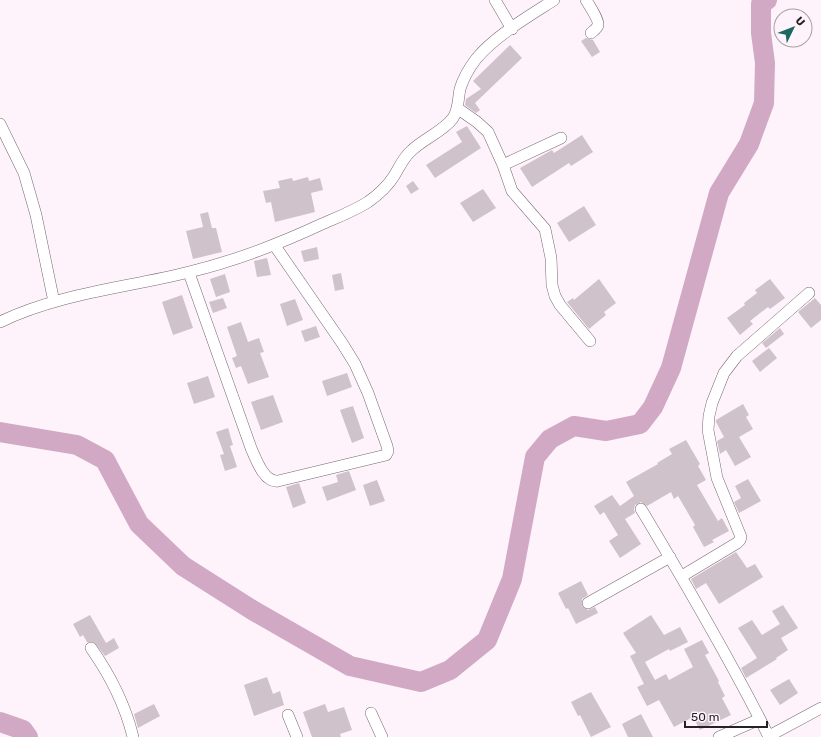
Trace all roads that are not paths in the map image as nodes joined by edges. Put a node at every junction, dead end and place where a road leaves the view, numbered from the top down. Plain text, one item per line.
1 (495, 0) edge
2 (554, 0) edge
3 (586, 0) edge
4 (512, 29) junction
5 (591, 33) dead end
6 (457, 108) junction
7 (0, 124) edge
8 (560, 138) dead end
9 (503, 164) junction
10 (275, 246) junction
11 (189, 273) junction
12 (809, 293) dead end
13 (54, 302) junction
14 (0, 322) edge
15 (590, 341) dead end
16 (641, 509) dead end
17 (670, 557) junction
18 (682, 576) junction
19 (588, 603) dead end
20 (91, 648) dead end
21 (821, 708) edge
22 (371, 713) dead end
23 (288, 715) dead end
24 (760, 719) junction
25 (133, 737) edge
26 (297, 737) edge
27 (382, 737) edge
28 (719, 737) edge
29 (769, 737) edge

1 - 4 street
2 - 4 street
3 - 5 street
4 - 6 street
6 - 9 street
6 - 10 street
7 - 13 street
8 - 9 street
9 - 15 street
10 - 11 street
10 - 11 street
11 - 13 street
12 - 18 street
13 - 14 street
16 - 17 street
17 - 18 street
17 - 19 street
18 - 24 street
20 - 25 street
21 - 29 street
22 - 27 street
23 - 26 street
24 - 28 street
24 - 29 street

